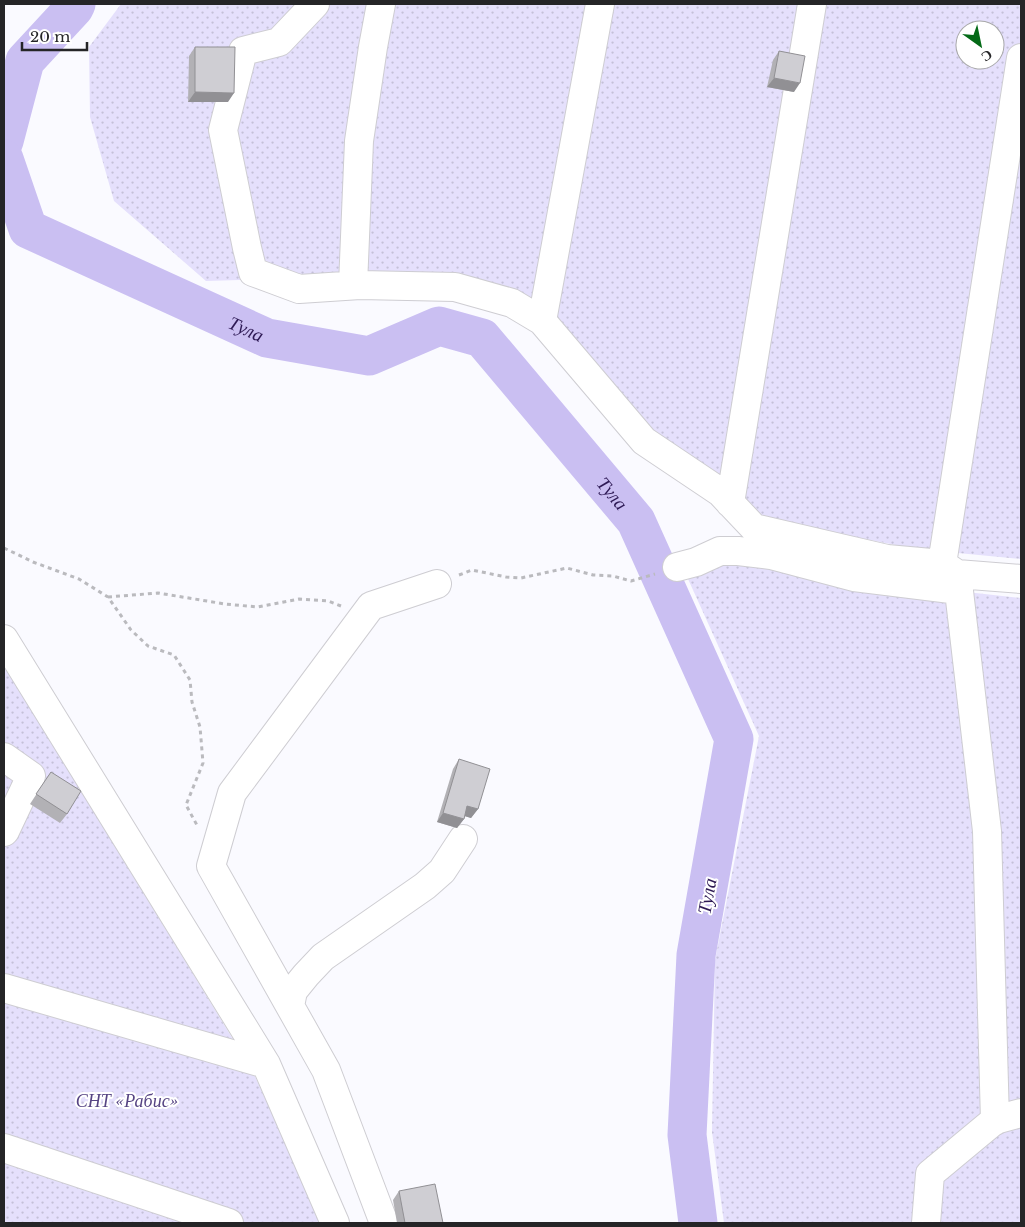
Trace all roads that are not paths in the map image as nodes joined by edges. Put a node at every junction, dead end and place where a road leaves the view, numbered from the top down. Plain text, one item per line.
1 (315, 4) edge
2 (381, 4) edge
3 (600, 4) edge
4 (812, 4) edge
5 (1021, 58) edge
6 (353, 285) junction
7 (542, 321) junction
8 (730, 503) junction
9 (676, 567) dead end
10 (952, 576) junction
11 (1021, 579) edge
12 (437, 584) road end
13 (4, 639) edge
14 (4, 757) edge
15 (4, 832) edge
16 (463, 839) dead end
17 (4, 988) edge
18 (290, 1006) junction
19 (266, 1064) junction
20 (1021, 1113) edge
21 (995, 1121) junction
22 (4, 1148) edge
23 (229, 1223) edge
24 (335, 1223) edge
25 (384, 1223) edge
26 (926, 1223) edge

1 - 6 street
2 - 6 street
3 - 7 street
4 - 8 street
5 - 10 street
6 - 7 street
7 - 8 street
8 - 10 street
9 - 10 street
10 - 11 street
10 - 21 street
12 - 18 street
13 - 19 street
14 - 15 street
16 - 18 street
17 - 19 street
18 - 25 street
19 - 24 street
20 - 21 street
21 - 26 street
22 - 23 street

